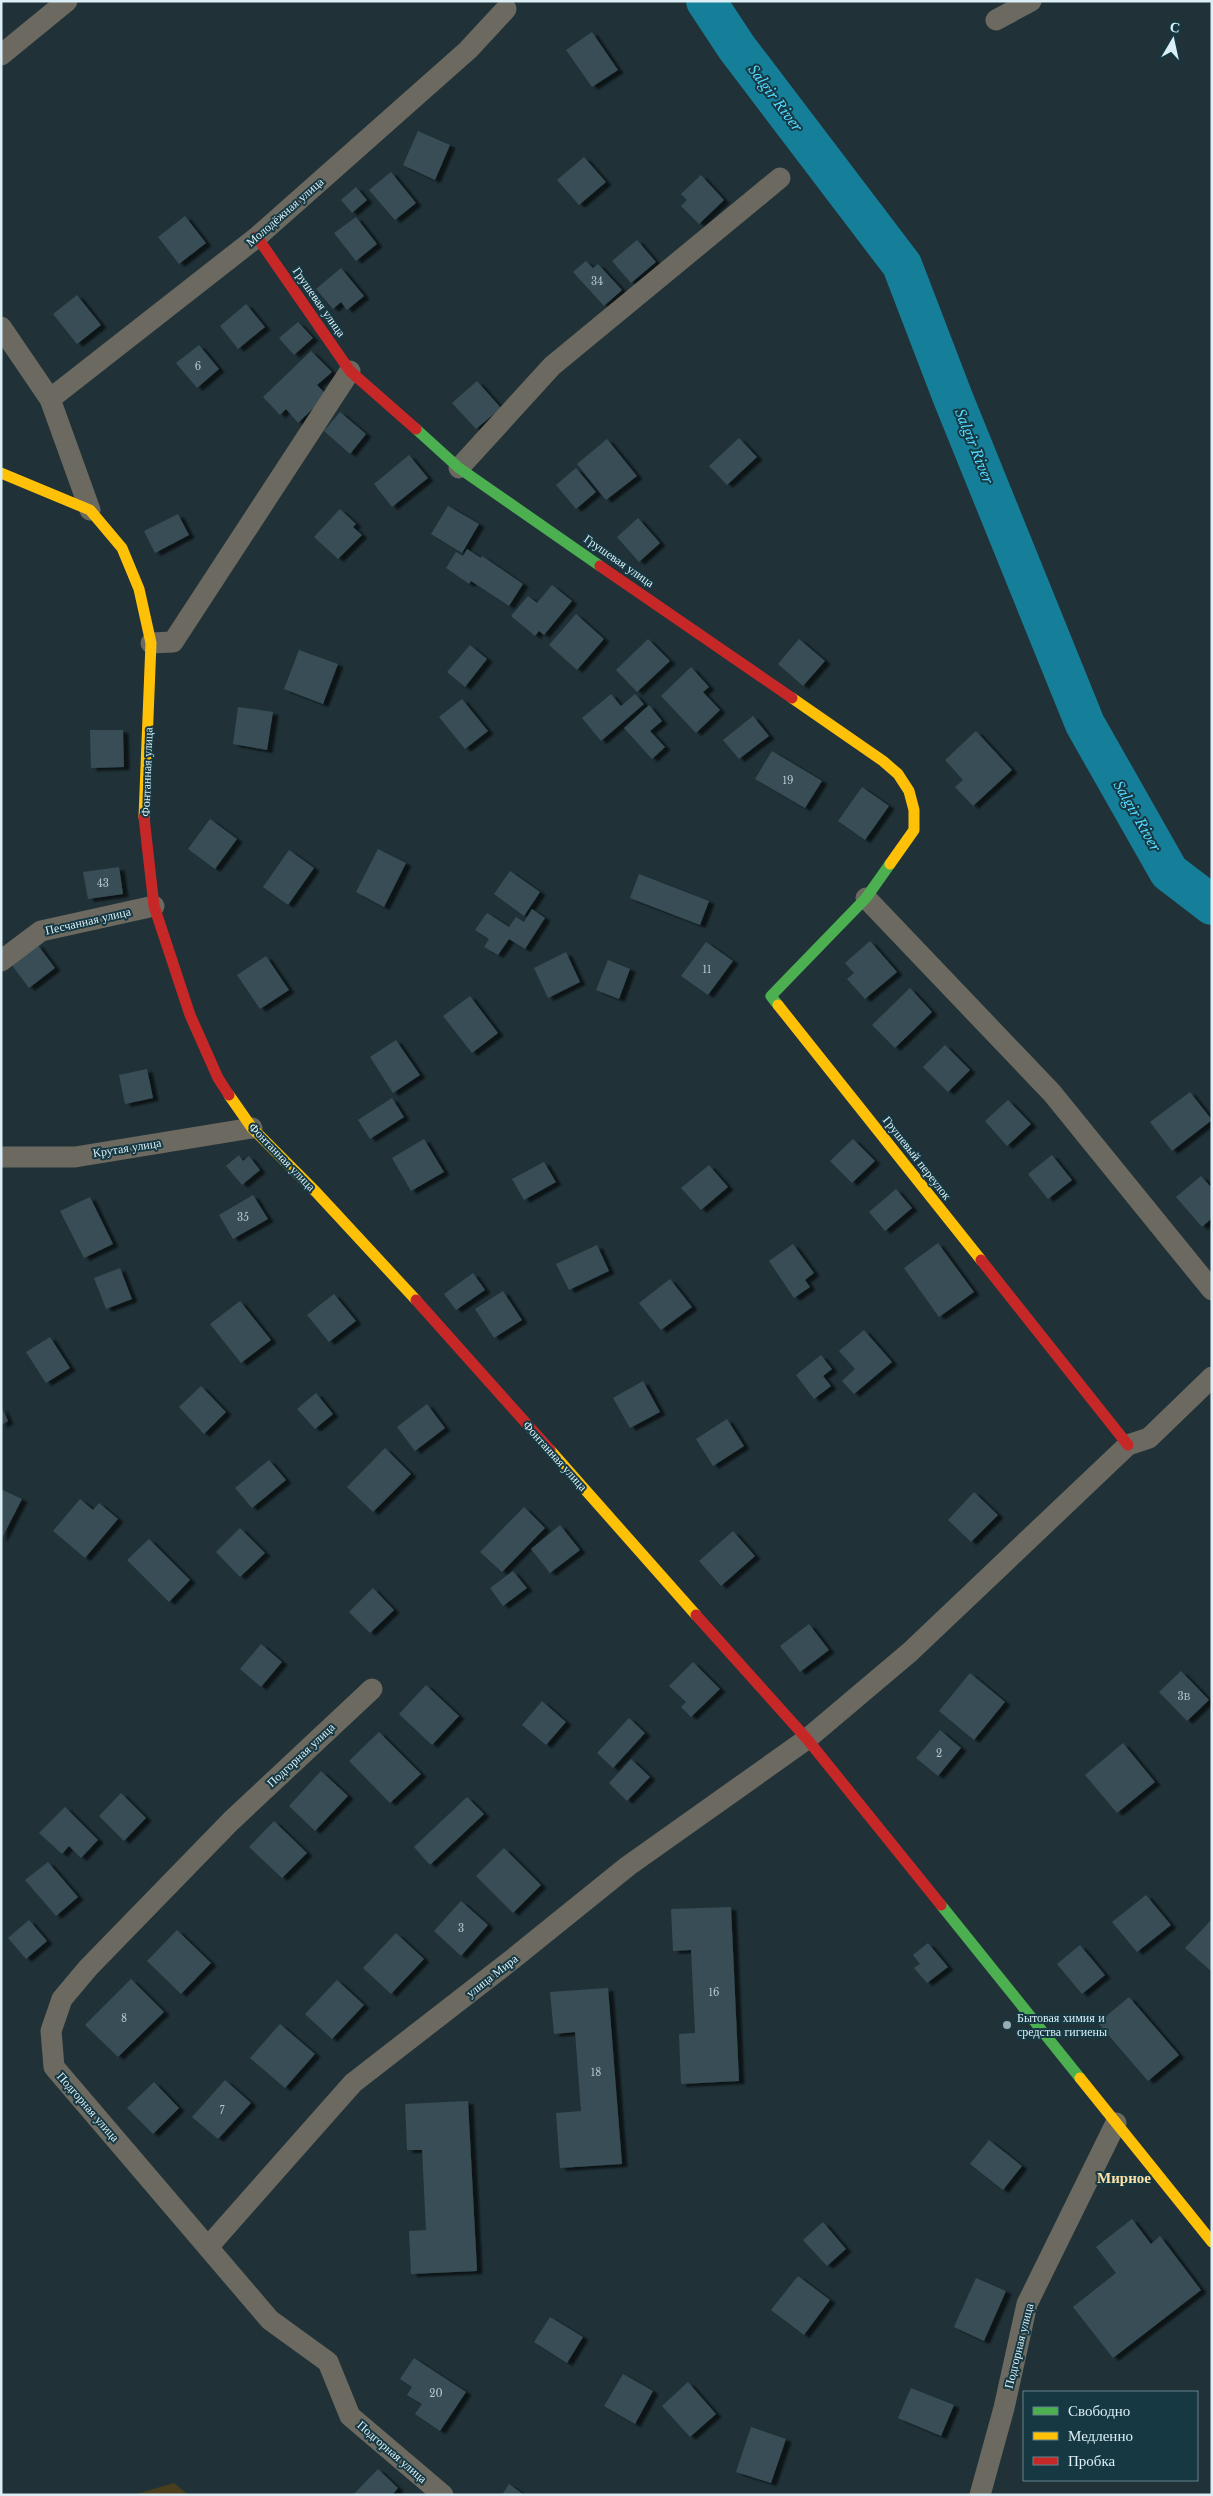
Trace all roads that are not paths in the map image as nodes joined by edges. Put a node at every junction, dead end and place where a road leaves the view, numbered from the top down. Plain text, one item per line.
1 (68, 1) edge
2 (1031, 1) edge
3 (506, 9) dead end
4 (996, 20) dead end
5 (1, 54) edge
6 (780, 178) dead end
7 (257, 237) junction
8 (1, 327) edge
9 (350, 372) junction
10 (50, 399) junction
11 (459, 468) junction
12 (1, 473) edge
13 (90, 510) junction
14 (151, 643) junction
15 (866, 898) junction
16 (154, 906) junction
17 (1, 961) edge
18 (252, 1128) junction
19 (1, 1157) edge
20 (1212, 1290) edge
21 (1212, 1377) edge
22 (1128, 1445) junction
23 (372, 1689) dead end
24 (806, 1739) junction
25 (1116, 2124) junction
26 (1212, 2242) edge
27 (208, 2247) junction
28 (443, 2495) edge
29 (980, 2495) edge

1 - 5 street
2 - 4 street
3 - 7 street, Молодёжная улица
6 - 11 street
7 - 9 main road, Грушевая улица
7 - 10 street, Молодёжная улица
8 - 10 street, Фонтанная улица
9 - 11 main road, Грушевая улица
9 - 14 street
10 - 13 street, Фонтанная улица
11 - 15 main road, Грушевая улица
12 - 13 main road
13 - 14 main road, Фонтанная улица
14 - 16 main road, Фонтанная улица
15 - 20 street
15 - 22 main road, Грушевый переулок
16 - 17 street, Песчанная улица
16 - 18 main road, Фонтанная улица
18 - 19 street, Крутая улица
18 - 24 main road, Фонтанная улица
21 - 22 street
22 - 24 street, улица Мира
23 - 27 street, Подгорная улица
24 - 25 main road, Фонтанная улица
24 - 27 street, улица Мира
25 - 26 main road, Фонтанная улица
25 - 29 street, Подгорная улица
27 - 28 street, Подгорная улица

